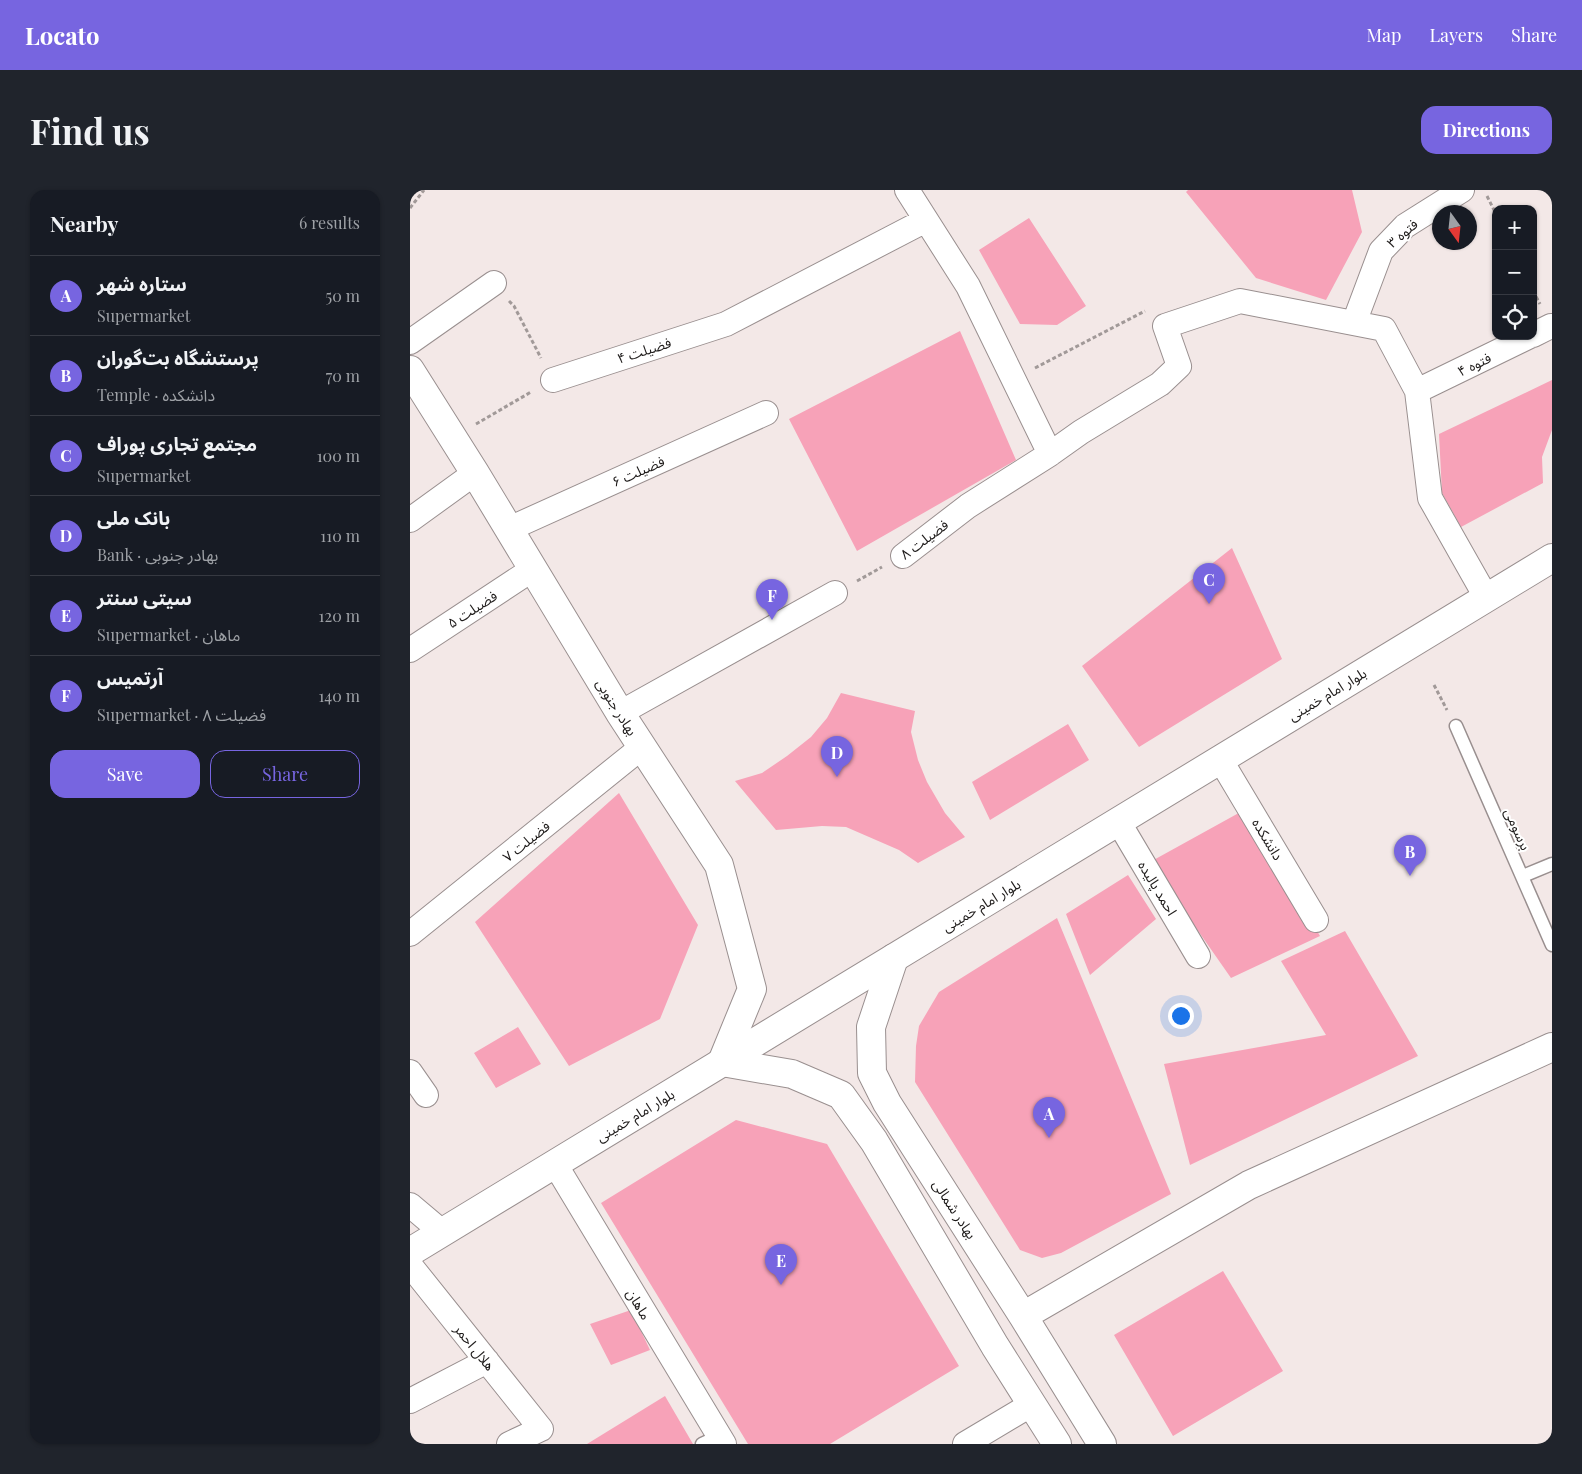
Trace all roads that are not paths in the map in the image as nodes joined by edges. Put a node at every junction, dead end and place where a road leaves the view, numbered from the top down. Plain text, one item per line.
1 (907, 190) edge
2 (1462, 190) edge
3 (926, 220) junction
4 (494, 283) road end
5 (1354, 323) junction
6 (1538, 332) edge
7 (410, 342) edge
8 (410, 370) edge
9 (553, 380) road end
10 (1417, 391) junction
11 (766, 413) dead end
12 (1050, 454) junction
13 (475, 473) junction
14 (410, 520) edge
15 (509, 530) junction
16 (903, 556) road end
17 (1552, 558) edge
18 (533, 569) junction
19 (1540, 571) edge
20 (835, 592) road end
21 (1486, 598) junction
22 (410, 650) edge
23 (620, 713) junction
24 (1456, 726) road end
25 (642, 747) junction
26 (1220, 759) junction
27 (1118, 821) junction
28 (1552, 864) edge
29 (1523, 876) junction
30 (1316, 920) dead end
31 (410, 934) edge
32 (1552, 945) edge
33 (1198, 956) dead end
34 (894, 958) junction
35 (1552, 1047) edge
36 (722, 1062) junction
37 (410, 1072) edge
38 (426, 1095) dead end
39 (555, 1164) junction
40 (410, 1205) edge
41 (442, 1232) junction
42 (410, 1252) edge
43 (410, 1265) edge
44 (1023, 1316) junction
45 (486, 1362) junction
46 (410, 1401) edge
47 (1032, 1404) junction
48 (715, 1441) edge
49 (509, 1444) edge
50 (965, 1444) edge
51 (1057, 1444) edge
52 (1102, 1444) edge

1 - 3 street
2 - 5 street, فتوه ۳
3 - 9 street, فضیلت ۴
3 - 12 street
4 - 7 street
5 - 10 street
5 - 12 street, فضیلت ۸
6 - 10 street, فتوه ۴
8 - 13 main road, بهادر جنوبی
10 - 21 street
11 - 15 street, فضیلت ۶
12 - 16 street, فضیلت ۸
13 - 14 street
13 - 15 main road, بهادر جنوبی
15 - 18 main road, بهادر جنوبی
17 - 19 main road, بلوار امام خمینی
18 - 22 street, فضیلت ۵
18 - 23 main road, بهادر جنوبی
19 - 21 main road, بلوار امام خمینی
20 - 23 street
21 - 26 main road, بلوار امام خمینی
23 - 25 main road, بهادر جنوبی
24 - 29 lane, برسومی
25 - 31 street, فضیلت ۷
25 - 36 main road, بهادر جنوبی
26 - 27 main road, بلوار امام خمینی
26 - 30 street, دانشکده
27 - 33 street, احمد پالیده
27 - 34 main road, بلوار امام خمینی
28 - 29 lane
29 - 32 lane, برسومی
34 - 36 main road, بلوار امام خمینی
34 - 44 main road, بهادر شمالی
35 - 44 main road
36 - 39 main road, بلوار امام خمینی
36 - 47 main road
37 - 38 street
39 - 41 main road, بلوار امام خمینی
39 - 48 street, ماهان
40 - 41 street
41 - 42 main road, بلوار امام خمینی
43 - 45 street, هلال احمر
44 - 52 main road, بهادر شمالی
45 - 46 street
45 - 49 street, هلال احمر
47 - 50 street
47 - 51 main road

